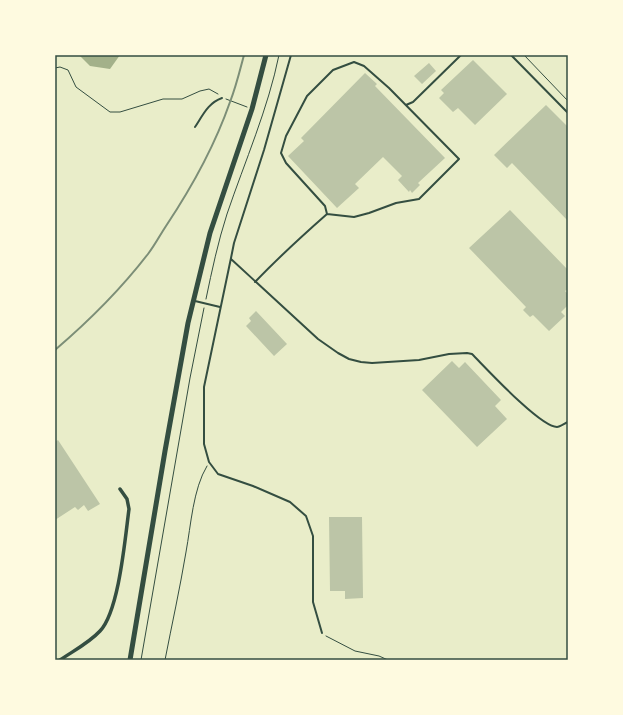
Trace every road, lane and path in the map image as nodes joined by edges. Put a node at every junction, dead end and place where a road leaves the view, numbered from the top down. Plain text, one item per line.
1 (266, 55) edge
2 (279, 55) edge
3 (291, 55) edge
4 (461, 55) edge
5 (511, 55) edge
6 (524, 55) edge
7 (55, 68) edge
8 (222, 98) junction
9 (568, 101) edge
10 (406, 105) junction
11 (252, 109) junction
12 (568, 113) edge
13 (195, 127) dead end
14 (327, 214) junction
15 (231, 258) junction
16 (255, 282) junction
17 (194, 300) junction
18 (205, 304) junction
19 (220, 307) junction
20 (568, 422) edge
21 (209, 462) junction
22 (120, 489) dead end
23 (322, 633) joint
24 (60, 660) edge
25 (130, 660) edge
26 (141, 660) edge
27 (164, 660) edge
28 (388, 660) edge

1 - 11 main road
2 - 18 path
3 - 15 lane
4 - 10 lane
5 - 12 lane
6 - 9 path
7 - 8 path
8 - 11 path
8 - 13 lane
10 - 14 lane
10 - 14 lane
11 - 17 main road
14 - 16 lane
15 - 16 lane
15 - 19 lane
16 - 20 lane
17 - 18 lane
17 - 25 main road
18 - 19 lane
18 - 26 path
19 - 21 lane
21 - 23 lane
21 - 27 path
22 - 24 street
23 - 28 path

